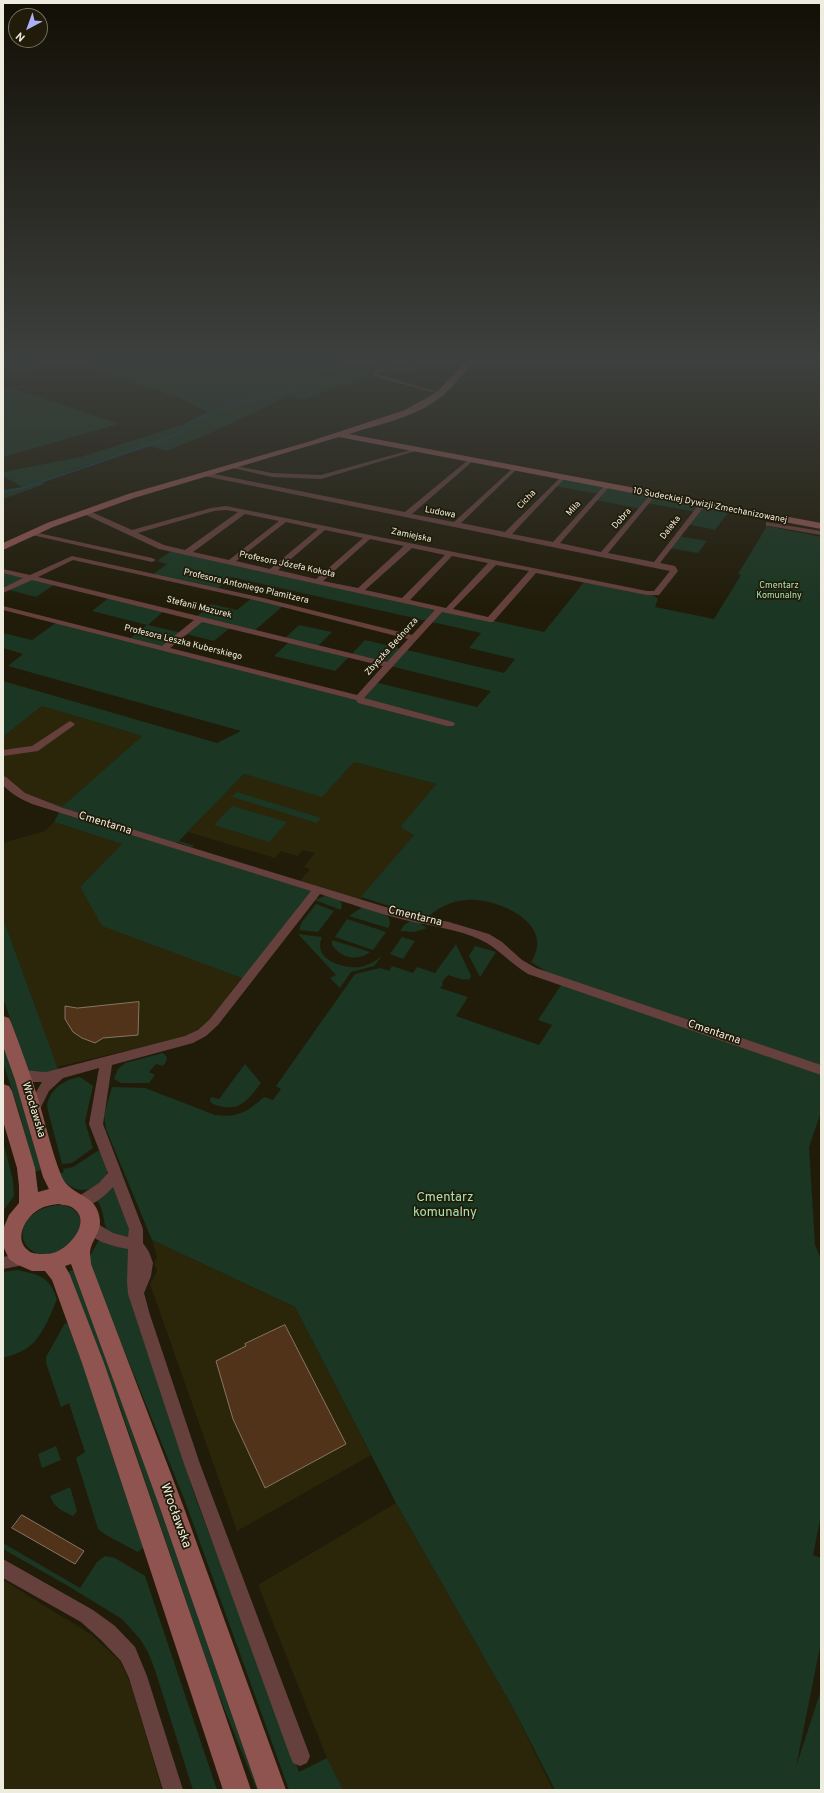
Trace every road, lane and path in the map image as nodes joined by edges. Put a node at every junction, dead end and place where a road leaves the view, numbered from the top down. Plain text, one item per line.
1 (314, 443) edge
2 (379, 443) edge
3 (416, 450) junction
4 (470, 460) junction
5 (231, 467) junction
6 (514, 469) junction
7 (204, 474) junction
8 (562, 478) junction
9 (607, 486) junction
10 (653, 495) junction
11 (702, 504) junction
12 (87, 512) junction
13 (243, 512) junction
14 (406, 515) junction
15 (284, 520) junction
16 (769, 524) dead end
17 (454, 525) junction
18 (821, 526) edge
19 (323, 528) junction
20 (32, 533) junction
21 (131, 533) junction
22 (821, 534) edge
23 (506, 535) junction
24 (368, 537) junction
25 (554, 544) junction
26 (409, 546) junction
27 (3, 547) edge
28 (186, 553) junction
29 (450, 554) junction
30 (603, 554) junction
31 (152, 560) dead end
32 (229, 562) junction
33 (493, 563) junction
34 (656, 564) junction
35 (672, 568) joint
36 (3, 571) edge
37 (533, 571) junction
38 (271, 572) junction
39 (30, 578) junction
40 (317, 582) junction
41 (3, 591) edge
42 (359, 591) junction
43 (404, 601) junction
44 (3, 608) edge
45 (444, 610) junction
46 (200, 619) junction
47 (414, 638) junction
48 (164, 649) junction
49 (390, 665) junction
50 (359, 698) junction
51 (70, 724) dead end
52 (450, 724) dead end
53 (3, 753) edge
54 (3, 779) edge
55 (318, 889) junction
56 (3, 1022) edge
57 (106, 1063) junction
58 (821, 1070) edge
59 (22, 1074) junction
60 (59, 1074) junction
61 (3, 1091) edge
62 (33, 1109) junction
63 (114, 1174) junction
64 (73, 1199) junction
65 (28, 1206) junction
66 (88, 1235) junction
67 (7, 1240) edge
68 (136, 1246) junction
69 (24, 1259) junction
70 (3, 1263) edge
71 (50, 1263) junction
72 (3, 1568) edge
73 (300, 1756) dead end
74 (173, 1790) edge
75 (237, 1790) edge
76 (272, 1790) edge

1 - 5 main road
2 - 3 main road, 10 Sudeckiej Dywizji Zmechanizowanej
3 - 4 main road, 10 Sudeckiej Dywizji Zmechanizowanej
3 - 5 street
4 - 6 main road, 10 Sudeckiej Dywizji Zmechanizowanej
4 - 14 street
5 - 7 main road
6 - 8 main road, 10 Sudeckiej Dywizji Zmechanizowanej
6 - 17 street
7 - 12 main road
7 - 14 street, Ludowa
8 - 9 main road, 10 Sudeckiej Dywizji Zmechanizowanej
8 - 23 street, Cicha
9 - 10 main road, 10 Sudeckiej Dywizji Zmechanizowanej
9 - 25 street, Miła
10 - 11 main road, 10 Sudeckiej Dywizji Zmechanizowanej
10 - 30 street, Dobra
11 - 18 main road, 10 Sudeckiej Dywizji Zmechanizowanej
11 - 34 street, Daleka
12 - 20 main road
12 - 21 street, Profesora Józefa Kokota
13 - 15 street, Zamiejska
13 - 21 street, Zamiejska
13 - 28 street
14 - 17 street, Ludowa
15 - 19 street, Zamiejska
15 - 32 street
16 - 22 street
17 - 23 street, Ludowa
19 - 24 street, Zamiejska
19 - 38 street
20 - 27 main road
20 - 31 street
21 - 28 street, Profesora Józefa Kokota
23 - 25 street, Ludowa
24 - 26 street, Zamiejska
24 - 40 street
25 - 30 street, Ludowa
26 - 29 street, Zamiejska
26 - 42 street
28 - 32 street, Profesora Józefa Kokota
29 - 33 street, Zamiejska
29 - 43 street
30 - 34 street, Ludowa
32 - 38 street, Profesora Józefa Kokota
33 - 37 street, Zamiejska
33 - 45 street, Zbyszka Bednorza
34 - 35 street, Ludowa
35 - 37 street, Zamiejska
36 - 39 street, Stefanii Mazurek
37 - 45 street, Profesora Józefa Kokota
38 - 40 street, Profesora Józefa Kokota
39 - 41 street
39 - 46 street, Stefanii Mazurek
39 - 47 street, Profesora Antoniego Plamitzera
40 - 42 street, Profesora Józefa Kokota
42 - 43 street, Profesora Józefa Kokota
43 - 45 street, Profesora Józefa Kokota
44 - 48 street, Profesora Leszka Kuberskiego
45 - 47 street, Zbyszka Bednorza
46 - 48 street
46 - 49 street, Stefanii Mazurek
47 - 49 street, Zbyszka Bednorza
48 - 50 street, Profesora Leszka Kuberskiego
49 - 50 street, Zbyszka Bednorza
50 - 52 street, Profesora Leszka Kuberskiego
51 - 53 street
54 - 55 street, Cmentarna
55 - 57 street
55 - 58 street, Cmentarna
56 - 59 main road, Wrocławska
57 - 60 street
57 - 63 street
59 - 60 street
59 - 62 main road, Wrocławska
60 - 62 street
61 - 65 main road
62 - 64 main road, Wrocławska
63 - 64 street
63 - 68 street
64 - 65 main road
64 - 66 main road
65 - 67 main road
66 - 68 street
66 - 71 main road
66 - 76 main road, Wrocławska
67 - 69 main road
68 - 73 street
69 - 70 street
69 - 71 main road
71 - 75 main road
72 - 74 street

